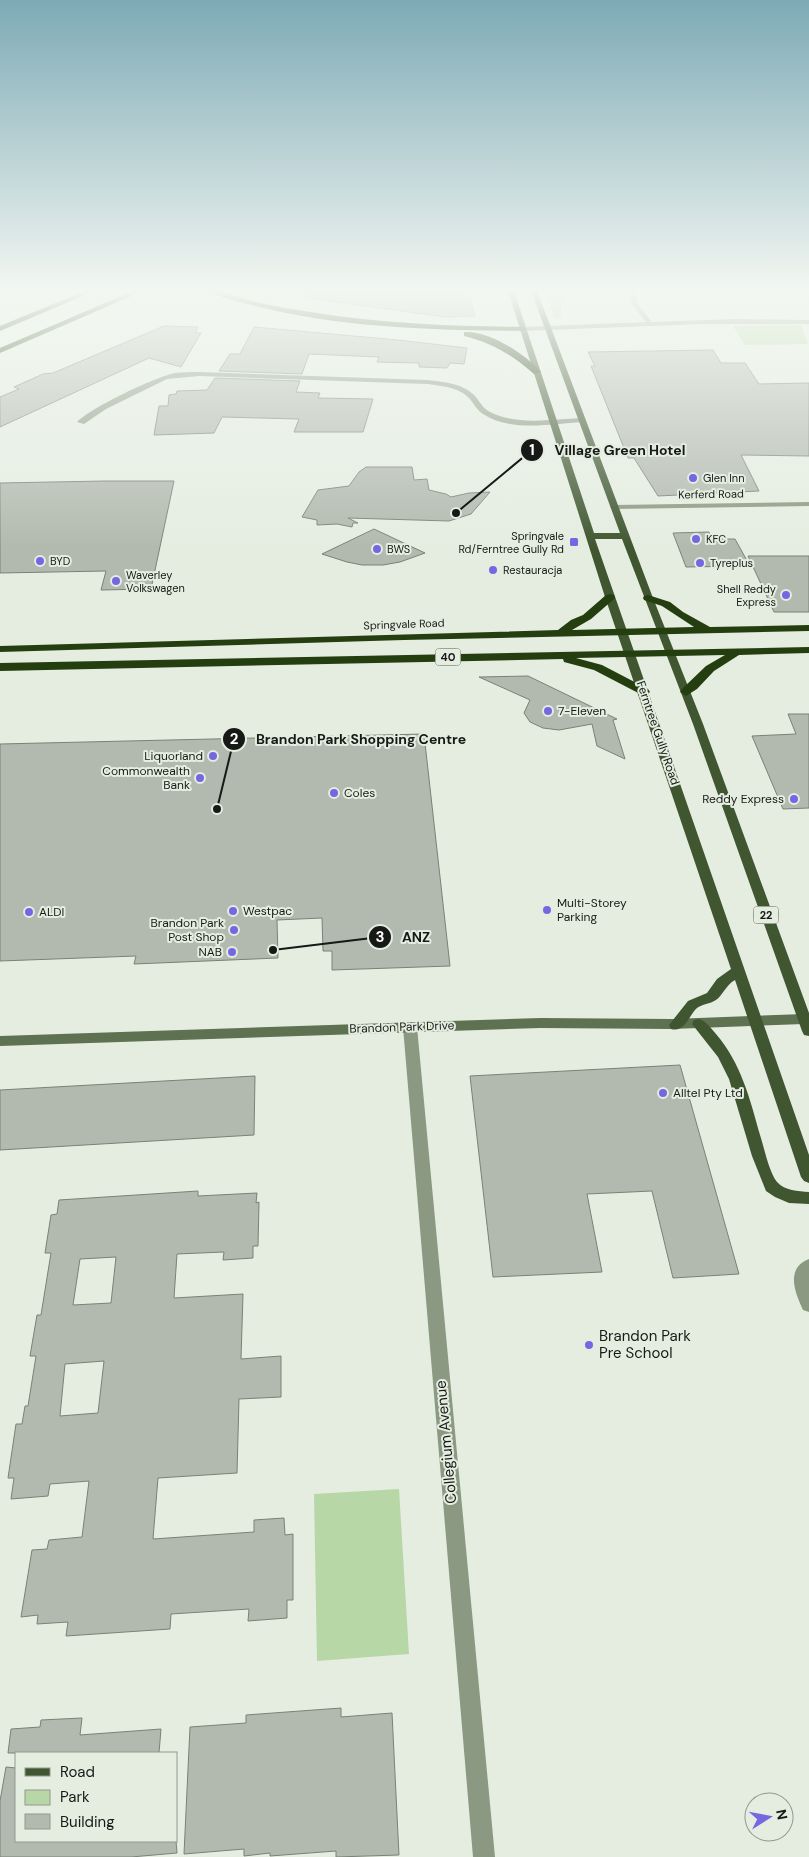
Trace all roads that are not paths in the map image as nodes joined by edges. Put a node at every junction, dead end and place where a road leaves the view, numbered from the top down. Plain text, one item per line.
1 (184, 375) edge
2 (219, 375) edge
3 (538, 375) edge
4 (566, 375) edge
5 (582, 420) junction
6 (553, 421) junction
7 (81, 422) dead end
8 (809, 504) edge
9 (614, 507) junction
10 (591, 536) junction
11 (625, 536) junction
12 (610, 597) junction
13 (648, 598) junction
14 (809, 628) edge
15 (708, 630) junction
16 (661, 631) junction
17 (623, 632) junction
18 (561, 633) junction
19 (180, 644) junction
20 (0, 649) edge
21 (809, 650) edge
22 (737, 651) junction
23 (670, 652) junction
24 (630, 653) junction
25 (554, 655) junction
26 (180, 663) junction
27 (0, 667) edge
28 (644, 692) junction
29 (686, 692) junction
30 (738, 971) junction
31 (756, 1022) junction
32 (699, 1024) junction
33 (676, 1025) junction
34 (807, 1025) edge
35 (410, 1027) junction
36 (0, 1041) edge
37 (809, 1178) edge
38 (809, 1198) edge
39 (809, 1266) edge
40 (809, 1305) edge
41 (484, 1857) edge

1 - 7 street
2 - 6 street
3 - 6 main road, Ferntree Gully Road
4 - 5 main road, 22
5 - 6 street
5 - 9 main road, 22
6 - 10 main road, Ferntree Gully Road
8 - 9 street, Kerferd Road
9 - 11 main road, 22
10 - 11 main road
10 - 12 main road, Ferntree Gully Road
11 - 13 main road, 22
12 - 17 main road, Ferntree Gully Road
12 - 18 highway
13 - 15 highway
13 - 16 main road, 22
14 - 15 highway, Springvale Road / 40
15 - 16 highway, Springvale Road / 40
16 - 17 highway, Springvale Road / 40
16 - 23 main road, 22
17 - 18 highway, Springvale Road / 40
17 - 24 main road, Ferntree Gully Road
18 - 19 highway, Springvale Road / 40
19 - 20 highway, Springvale Road / 40
19 - 26 highway
21 - 22 highway, 40
22 - 23 highway, 40
22 - 29 highway
23 - 24 highway, 40
23 - 29 main road, 22
24 - 25 highway, 40
24 - 28 main road, Ferntree Gully Road
25 - 26 highway, 40
25 - 28 highway
26 - 27 highway, 40
28 - 30 main road, Ferntree Gully Road
29 - 34 main road, 22
30 - 31 main road, Ferntree Gully Road
30 - 33 main road
31 - 32 street, Brandon Park Drive
31 - 34 street, Brandon Park Drive
31 - 37 main road, Ferntree Gully Road
32 - 33 street, Brandon Park Drive
32 - 38 main road
33 - 35 street, Brandon Park Drive
35 - 36 street, Brandon Park Drive
35 - 41 street, Collegium Avenue
39 - 40 street

